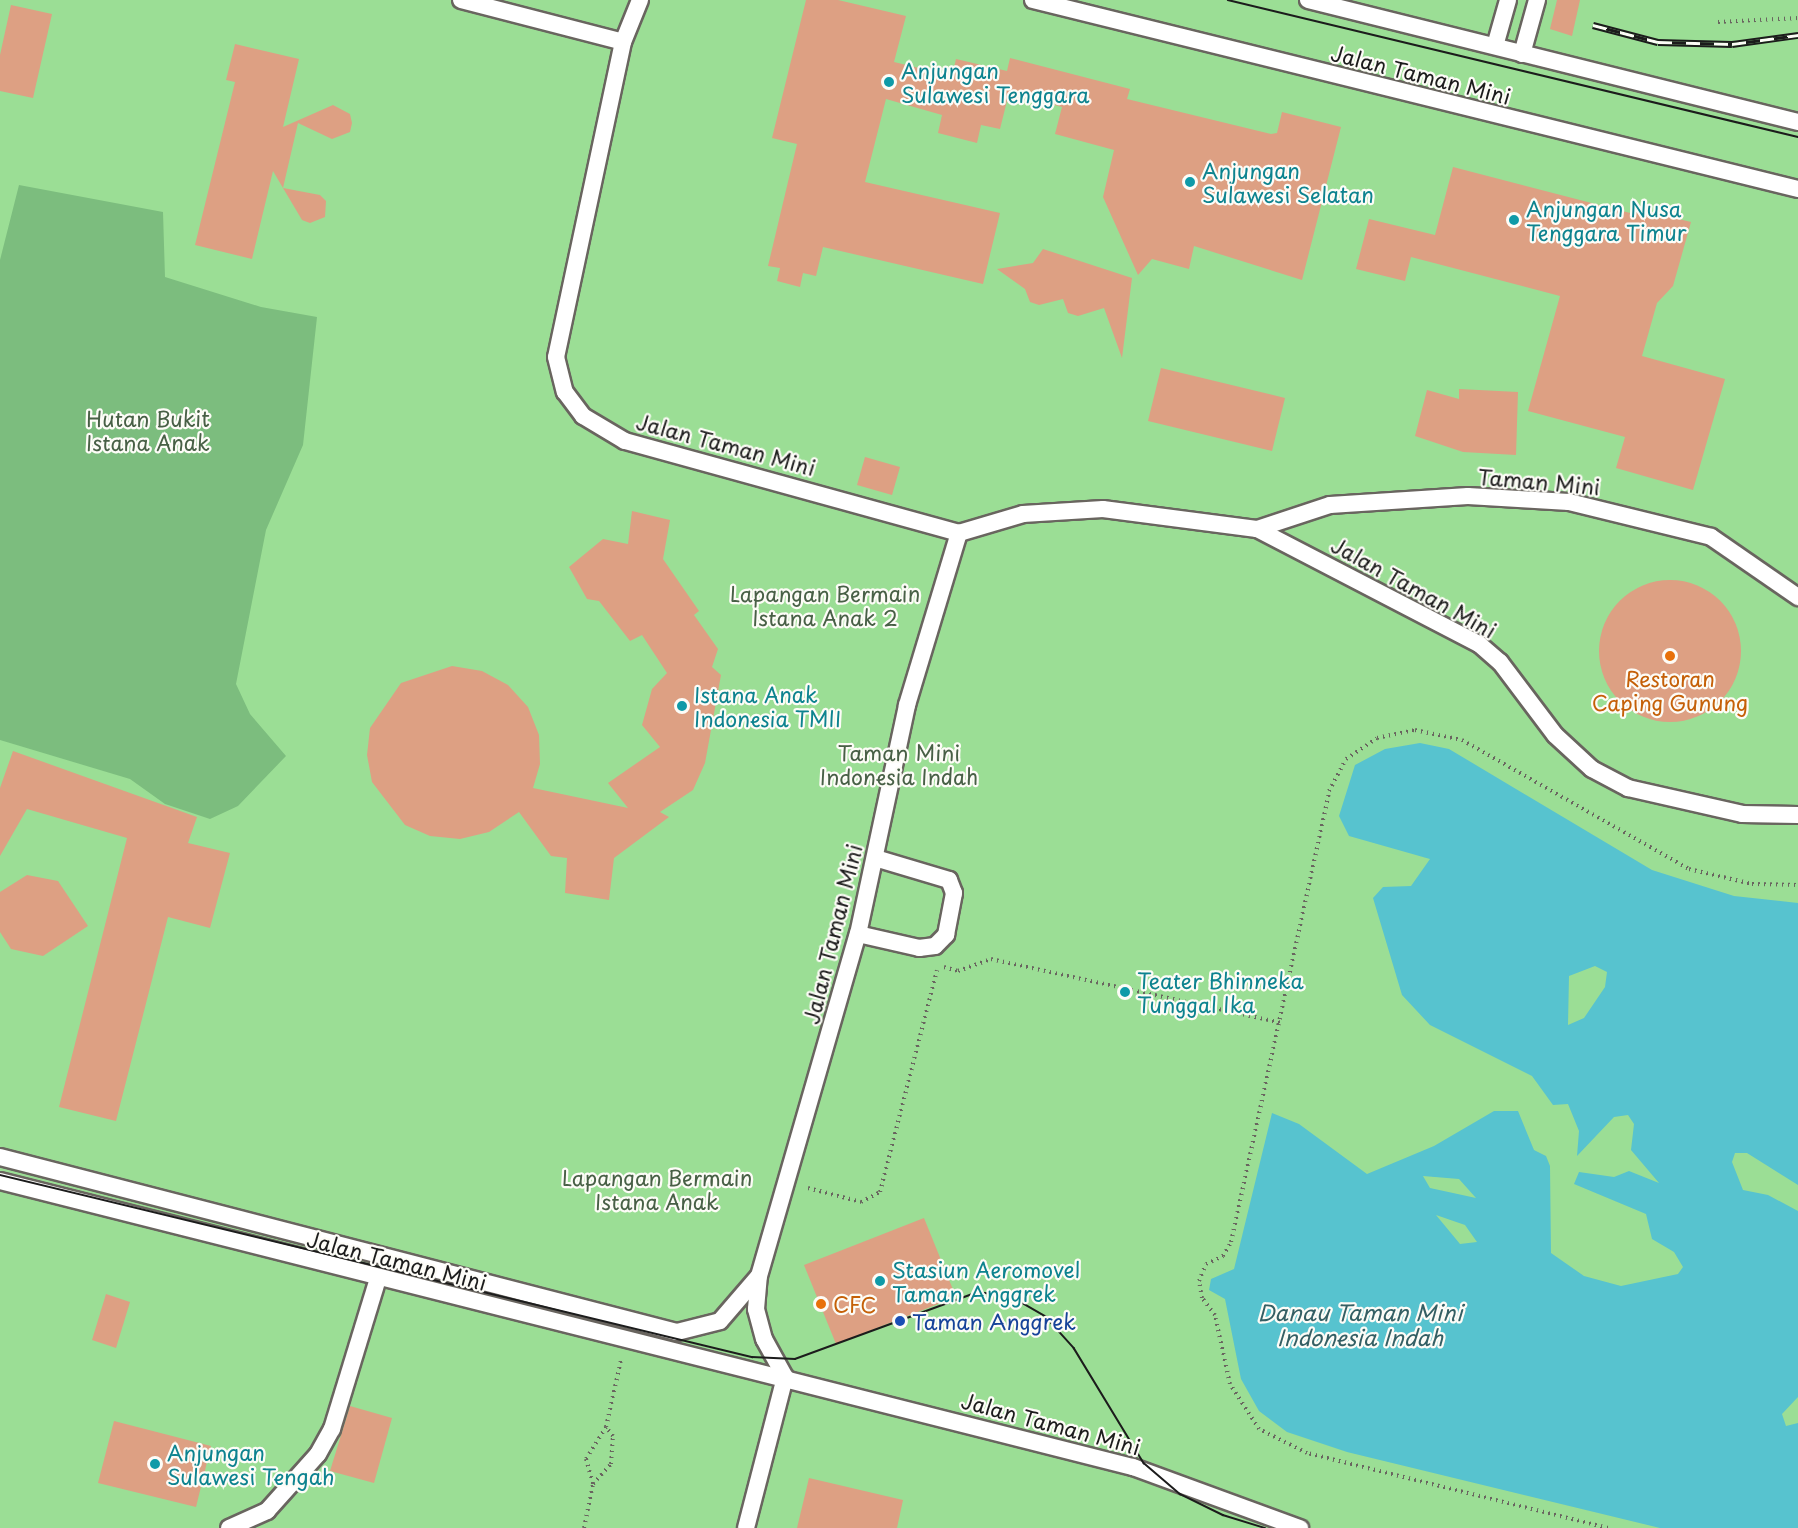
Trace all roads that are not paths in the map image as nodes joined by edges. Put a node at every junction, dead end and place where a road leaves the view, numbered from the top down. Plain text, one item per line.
1 (461, 0) edge
2 (640, 0) edge
3 (1033, 0) edge
4 (1308, 0) edge
5 (1508, 0) edge
6 (1537, 0) edge
7 (623, 42) junction
8 (1496, 46) junction
9 (1522, 54) junction
10 (1798, 122) edge
11 (1798, 189) edge
12 (1257, 529) junction
13 (959, 533) junction
14 (1798, 597) edge
15 (1798, 815) edge
16 (875, 858) junction
17 (858, 934) junction
18 (0, 1157) edge
19 (0, 1181) edge
20 (759, 1276) junction
21 (378, 1279) junction
22 (785, 1377) junction
23 (267, 1511) junction
24 (229, 1528) edge
25 (262, 1528) edge
26 (746, 1528) edge
27 (1300, 1528) edge

1 - 7 lane
2 - 7 lane, Jalan Taman Mini
3 - 11 lane, Jalan Taman Mini
4 - 8 lane
5 - 8 lane
6 - 9 lane
7 - 13 lane, Jalan Taman Mini
8 - 9 lane
9 - 10 lane
12 - 13 lane, Jalan Taman Mini
12 - 14 lane, Taman Mini
12 - 15 lane, Jalan Taman Mini
13 - 16 lane, Jalan Taman Mini
16 - 17 lane, Jalan Taman Mini
16 - 17 lane
17 - 20 lane, Jalan Taman Mini
18 - 20 lane, Jalan Taman Mini
19 - 21 lane, Jalan Taman Mini
20 - 22 lane, Jalan Taman Mini
21 - 22 lane, Jalan Taman Mini
21 - 23 lane
22 - 26 lane
22 - 27 lane, Jalan Taman Mini
23 - 24 lane
23 - 25 lane

